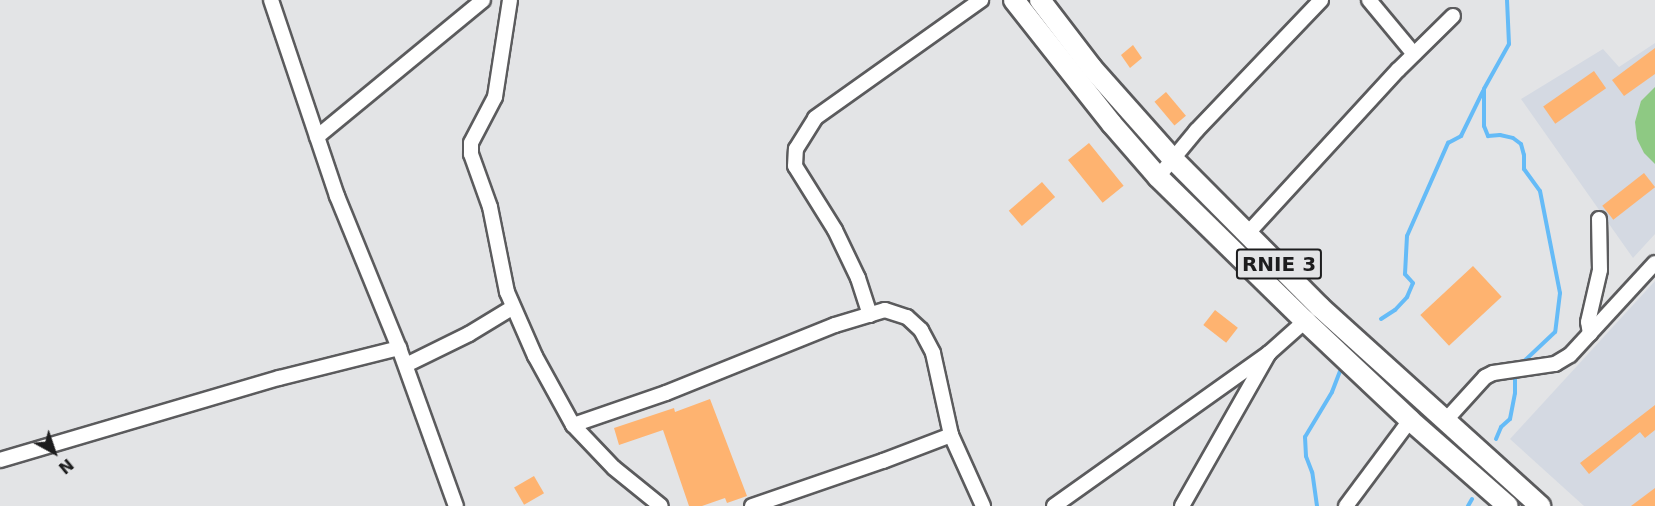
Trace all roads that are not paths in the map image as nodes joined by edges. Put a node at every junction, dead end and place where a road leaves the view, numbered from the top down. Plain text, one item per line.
1 (271, 0) edge
2 (483, 0) edge
3 (510, 0) edge
4 (981, 0) edge
5 (1014, 0) edge
6 (1040, 0) edge
7 (1321, 0) edge
8 (1369, 0) edge
9 (1452, 16) dead end
10 (1414, 54) junction
11 (317, 136) junction
12 (1172, 158) junction
13 (1158, 177) junction
14 (1599, 219) dead end
15 (1248, 233) junction
16 (1655, 263) edge
17 (512, 308) junction
18 (870, 315) junction
19 (1305, 321) junction
20 (1590, 334) junction
21 (399, 348) junction
22 (1269, 353) junction
23 (406, 365) junction
24 (1410, 420) junction
25 (1444, 422) junction
26 (573, 425) junction
27 (951, 435) junction
28 (0, 460) edge
29 (456, 506) edge
30 (661, 506) edge
31 (752, 506) edge
32 (983, 506) edge
33 (1054, 506) edge
34 (1182, 506) edge
35 (1346, 506) edge
36 (1508, 506) edge
37 (1540, 506) edge

1 - 11 street
2 - 11 street
3 - 17 street
4 - 18 street
5 - 13 highway, RNIE 3
6 - 12 highway, RNIE 3
7 - 12 street
8 - 10 street
9 - 10 street
10 - 15 street
11 - 21 street
12 - 13 street
12 - 15 highway, RNIE 3
13 - 19 highway, RNIE 3
14 - 20 street
15 - 25 highway, RNIE 3
16 - 20 street
17 - 23 street
17 - 26 street
18 - 26 street
18 - 27 street
19 - 22 street
19 - 24 highway, RNIE 3
20 - 25 street
21 - 23 street
21 - 28 street
22 - 33 street
22 - 34 street
23 - 29 street
24 - 35 street
24 - 36 highway, RNIE 3
25 - 37 highway, RNIE 3
26 - 30 street
27 - 31 street
27 - 32 street

